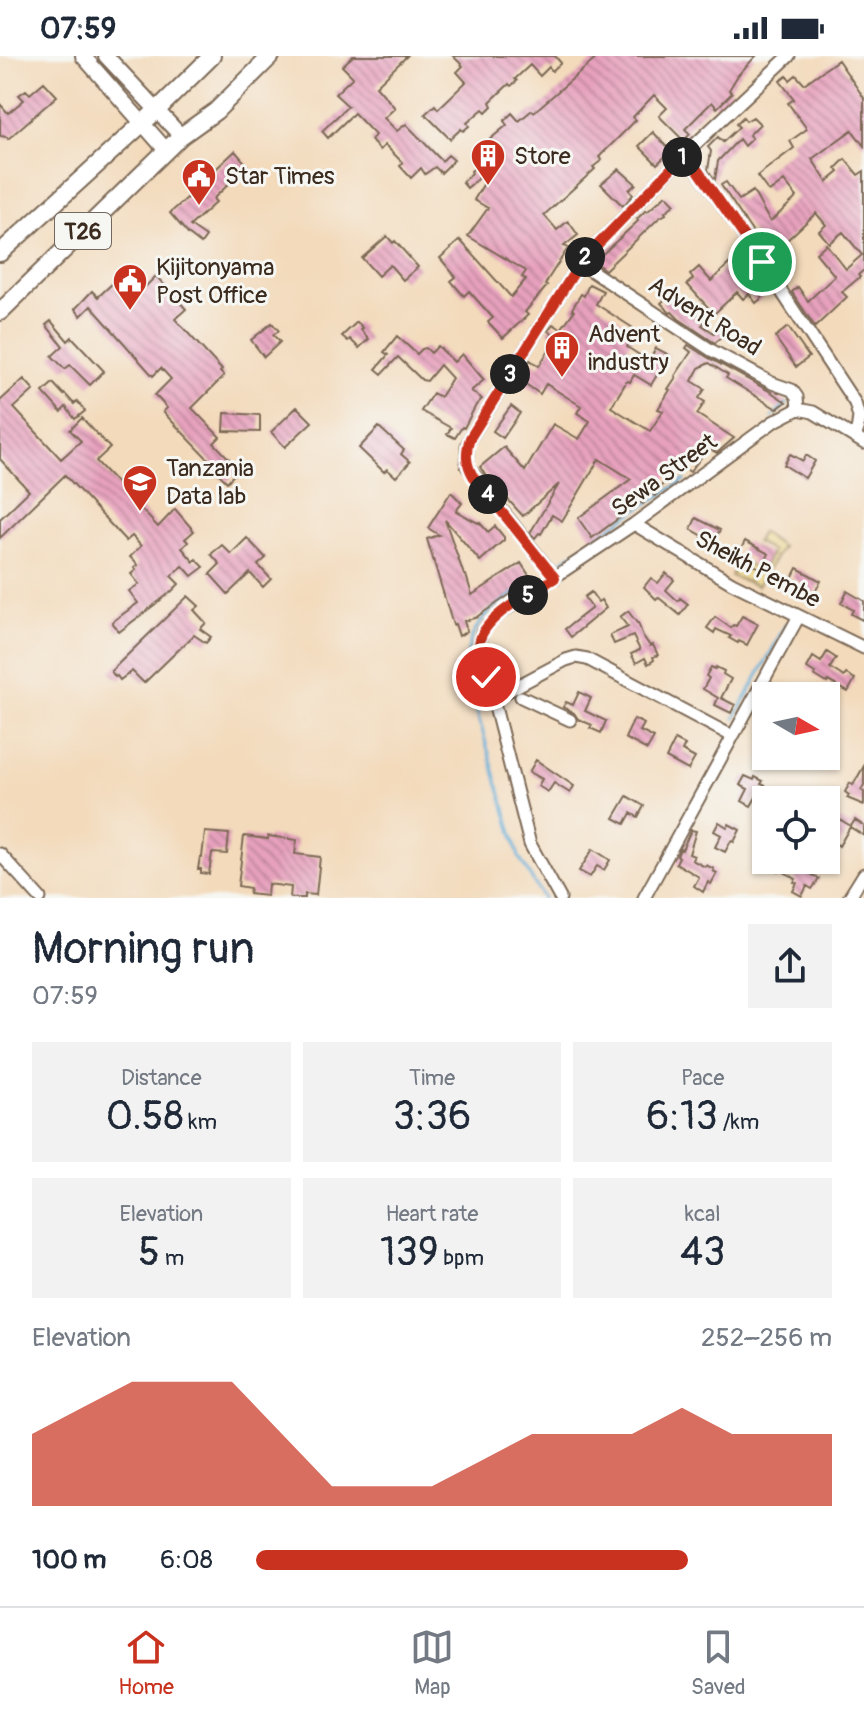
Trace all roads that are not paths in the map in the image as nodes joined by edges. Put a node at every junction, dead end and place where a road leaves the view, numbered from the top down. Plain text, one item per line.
1 (83, 56) edge
2 (106, 56) edge
3 (212, 56) edge
4 (271, 56) edge
5 (789, 56) edge
6 (156, 111) junction
7 (142, 123) junction
8 (181, 136) junction
9 (166, 150) junction
10 (686, 153) junction
11 (0, 253) edge
12 (580, 263) junction
13 (0, 312) edge
14 (798, 409) junction
15 (860, 440) edge
16 (634, 524) junction
17 (555, 578) junction
18 (799, 616) junction
19 (864, 648) edge
20 (521, 697) dead end
21 (493, 699) junction
22 (570, 720) dead end
23 (732, 736) junction
24 (0, 854) edge
25 (864, 874) edge
26 (40, 898) edge
27 (560, 898) edge
28 (644, 898) edge
29 (849, 898) edge

1 - 7 main road
2 - 6 main road
3 - 6 highway, T26
4 - 8 highway, T26
5 - 10 street
6 - 7 highway, T26
6 - 8 main road
7 - 9 main road
7 - 11 highway, T26
8 - 9 highway, T26
9 - 13 highway, T26
10 - 12 street
10 - 15 street
12 - 14 street, Advent Road
12 - 17 street
14 - 15 street
14 - 16 street, Sewa Street
16 - 17 street, Sewa Street
16 - 18 street, Sheikh Pembe
17 - 21 street, Sewa Street
18 - 19 street, Sheikh Pembe
18 - 23 street
20 - 22 street
21 - 23 street
21 - 27 street, Sewa Street
23 - 28 street
24 - 26 street
25 - 29 street

